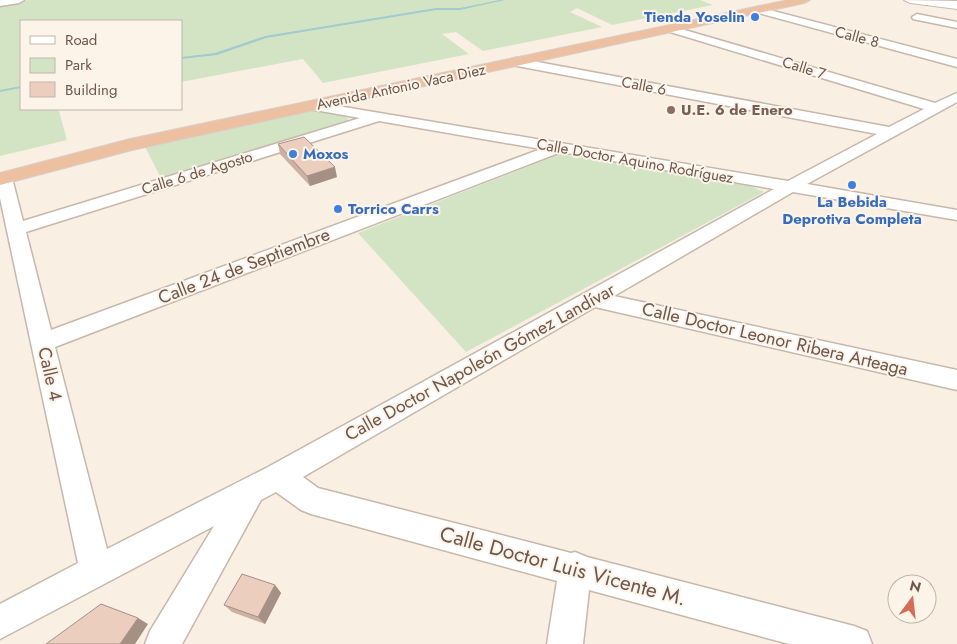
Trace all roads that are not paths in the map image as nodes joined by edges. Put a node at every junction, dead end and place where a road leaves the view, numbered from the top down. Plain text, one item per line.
1 (19, 0) edge
2 (804, 0) edge
3 (910, 0) edge
4 (0, 3) edge
5 (760, 5) edge
6 (957, 5) edge
7 (701, 13) junction
8 (917, 17) dead end
9 (957, 25) edge
10 (671, 28) junction
11 (516, 62) junction
12 (957, 63) edge
13 (957, 97) edge
14 (314, 106) junction
15 (936, 108) junction
16 (379, 117) junction
17 (890, 132) junction
18 (112, 134) dead end
19 (558, 148) junction
20 (2, 179) edge
21 (790, 187) junction
22 (957, 215) edge
23 (16, 230) junction
24 (593, 298) junction
25 (42, 343) junction
26 (957, 380) edge
27 (264, 483) junction
28 (575, 568) junction
29 (96, 570) junction
30 (0, 622) edge
31 (162, 644) edge
32 (565, 644) edge
33 (854, 644) edge

1 - 4 street
2 - 5 highway, Avenida Antonio Vaca Diez
3 - 6 main road
5 - 7 highway, Avenida Antonio Vaca Diez
5 - 10 highway, Avenida Antonio Vaca Diez
5 - 12 street, Calle 8
7 - 10 highway
7 - 18 highway, Avenida Antonio Vaca Diez
8 - 9 street
10 - 11 highway, Avenida Antonio Vaca Diez
10 - 15 street, Calle 7
11 - 14 highway, Avenida Antonio Vaca Diez
11 - 17 street, Calle 6
13 - 15 street, Calle Doctor Napoleón Gómez Landívar
14 - 16 street, Calle Doctor Aquino Rodríguez
14 - 20 highway, Avenida Antonio Vaca Diez
15 - 17 street, Calle Doctor Napoleón Gómez Landívar
16 - 19 street, Calle Doctor Aquino Rodríguez
16 - 23 street, Calle 6 de Agosto
17 - 21 street, Calle Doctor Napoleón Gómez Landívar
19 - 21 street, Calle Doctor Aquino Rodríguez
19 - 25 street, Calle 24 de Septiembre
20 - 23 street, Calle 4
21 - 22 street, Calle Doctor Aquino Rodríguez
21 - 24 street, Calle Doctor Napoleón Gómez Landívar
23 - 25 street, Calle 4
24 - 26 street, Calle Doctor Leonor Ribera Arteaga
24 - 27 street, Calle Doctor Napoleón Gómez Landívar
25 - 29 street, Calle 4
27 - 28 street, Calle Doctor Luis Vicente M.
27 - 29 street, Calle Doctor Napoleón Gómez Landívar
27 - 31 street
28 - 32 street
28 - 33 street, Calle Doctor Luis Vicente M.
29 - 30 street, Calle Doctor Napoleón Gómez Landívar

